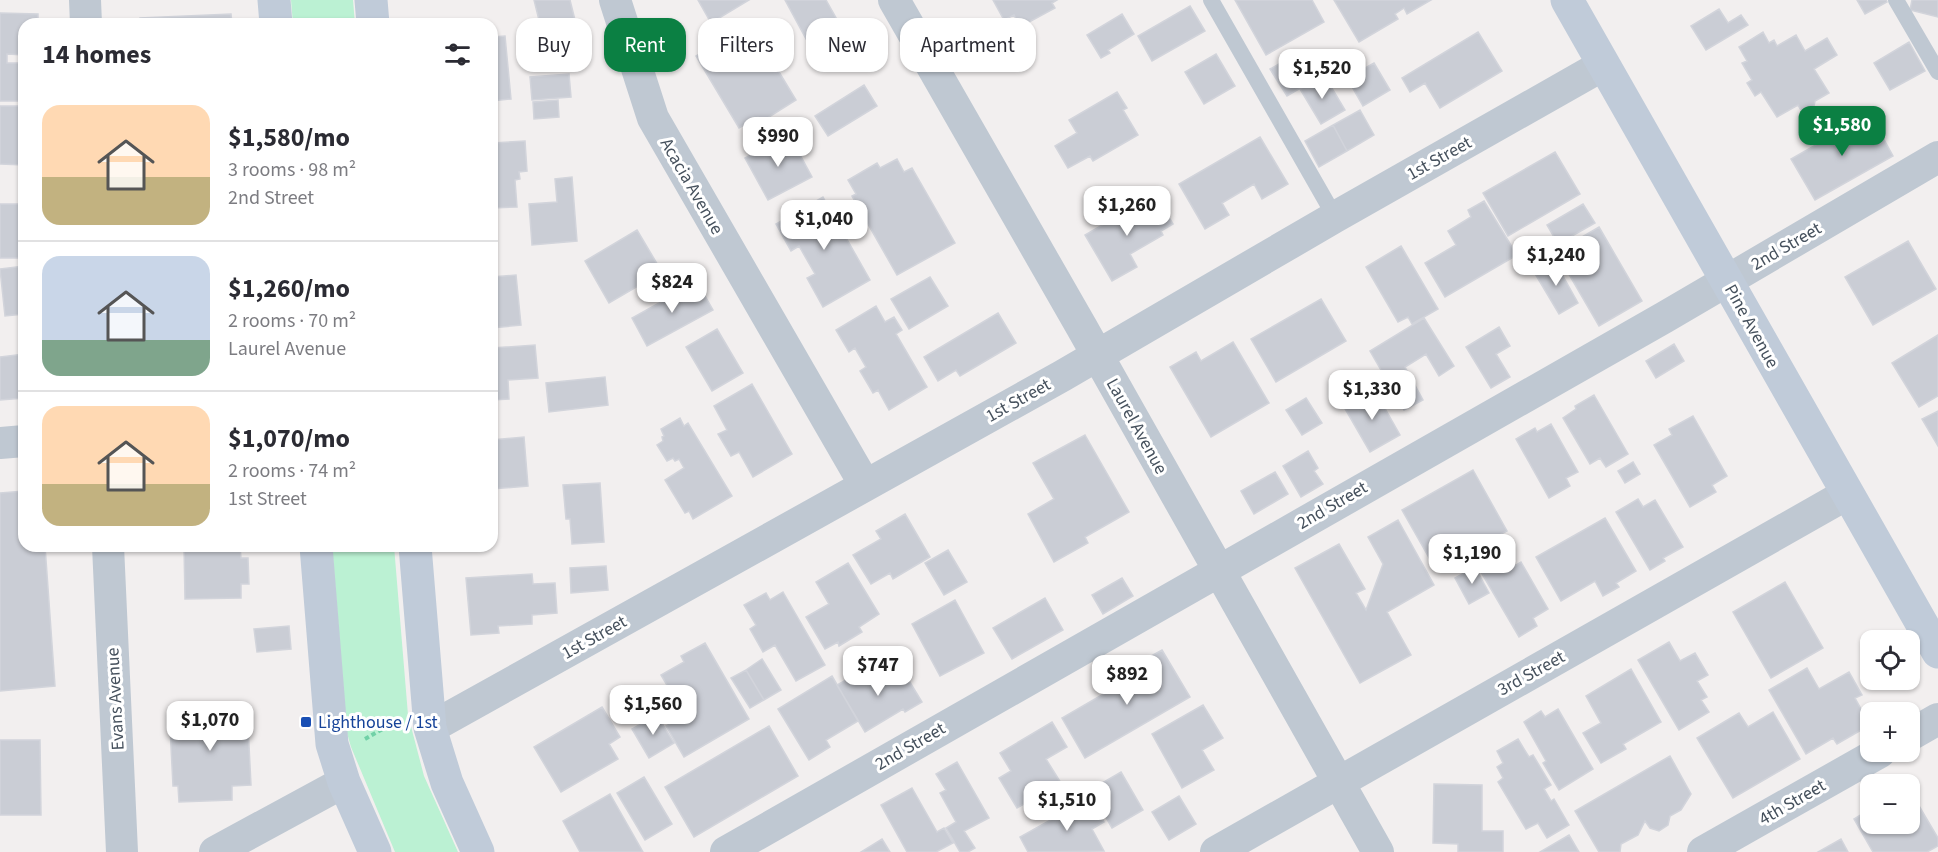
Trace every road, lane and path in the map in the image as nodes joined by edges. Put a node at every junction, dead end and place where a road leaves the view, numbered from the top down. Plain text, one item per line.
1 (85, 0) edge
2 (274, 0) edge
3 (371, 0) edge
4 (615, 0) edge
5 (894, 0) edge
6 (1211, 0) edge
7 (1896, 0) edge
8 (1567, 2) edge
9 (86, 18) edge
10 (276, 18) edge
11 (372, 18) edge
12 (1603, 65) junction
13 (1938, 72) edge
14 (1938, 157) edge
15 (1335, 216) junction
16 (1727, 281) junction
17 (1097, 356) junction
18 (18, 442) edge
19 (0, 443) edge
20 (865, 485) junction
21 (1847, 494) junction
22 (108, 552) edge
23 (316, 552) edge
24 (415, 552) edge
25 (1218, 570) junction
26 (1938, 652) edge
27 (1938, 719) edge
28 (399, 720) dead end
29 (430, 728) junction
30 (1920, 729) edge
31 (360, 741) dead end
32 (1862, 762) edge
33 (344, 782) junction
34 (1339, 782) junction
35 (122, 852) edge
36 (214, 852) edge
37 (375, 852) edge
38 (478, 852) edge
39 (726, 852) edge
40 (1216, 852) edge
41 (1378, 852) edge
42 (1703, 852) edge

1 - 9 street
2 - 10 main road
3 - 11 main road
4 - 20 street, Acacia Avenue
5 - 17 street, Laurel Avenue
6 - 15 lane
7 - 13 lane
8 - 12 main road, Pine Avenue
12 - 15 street, 1st Street
12 - 16 main road, Pine Avenue
14 - 16 street, 2nd Street
15 - 17 street, 1st Street
16 - 21 main road, Pine Avenue
16 - 25 street, 2nd Street
17 - 20 street, 1st Street
17 - 25 street, Laurel Avenue
18 - 19 street
20 - 29 street, 1st Street
21 - 26 main road, Pine Avenue
21 - 34 street, 3rd Street
22 - 35 street, Evans Avenue
23 - 33 main road
24 - 29 main road
25 - 34 street, Laurel Avenue
25 - 39 street, 2nd Street
27 - 30 street
28 - 31 path
29 - 38 main road
32 - 42 street, 4th Street
33 - 36 street
33 - 37 main road
34 - 40 street, 3rd Street
34 - 41 street, Laurel Avenue

